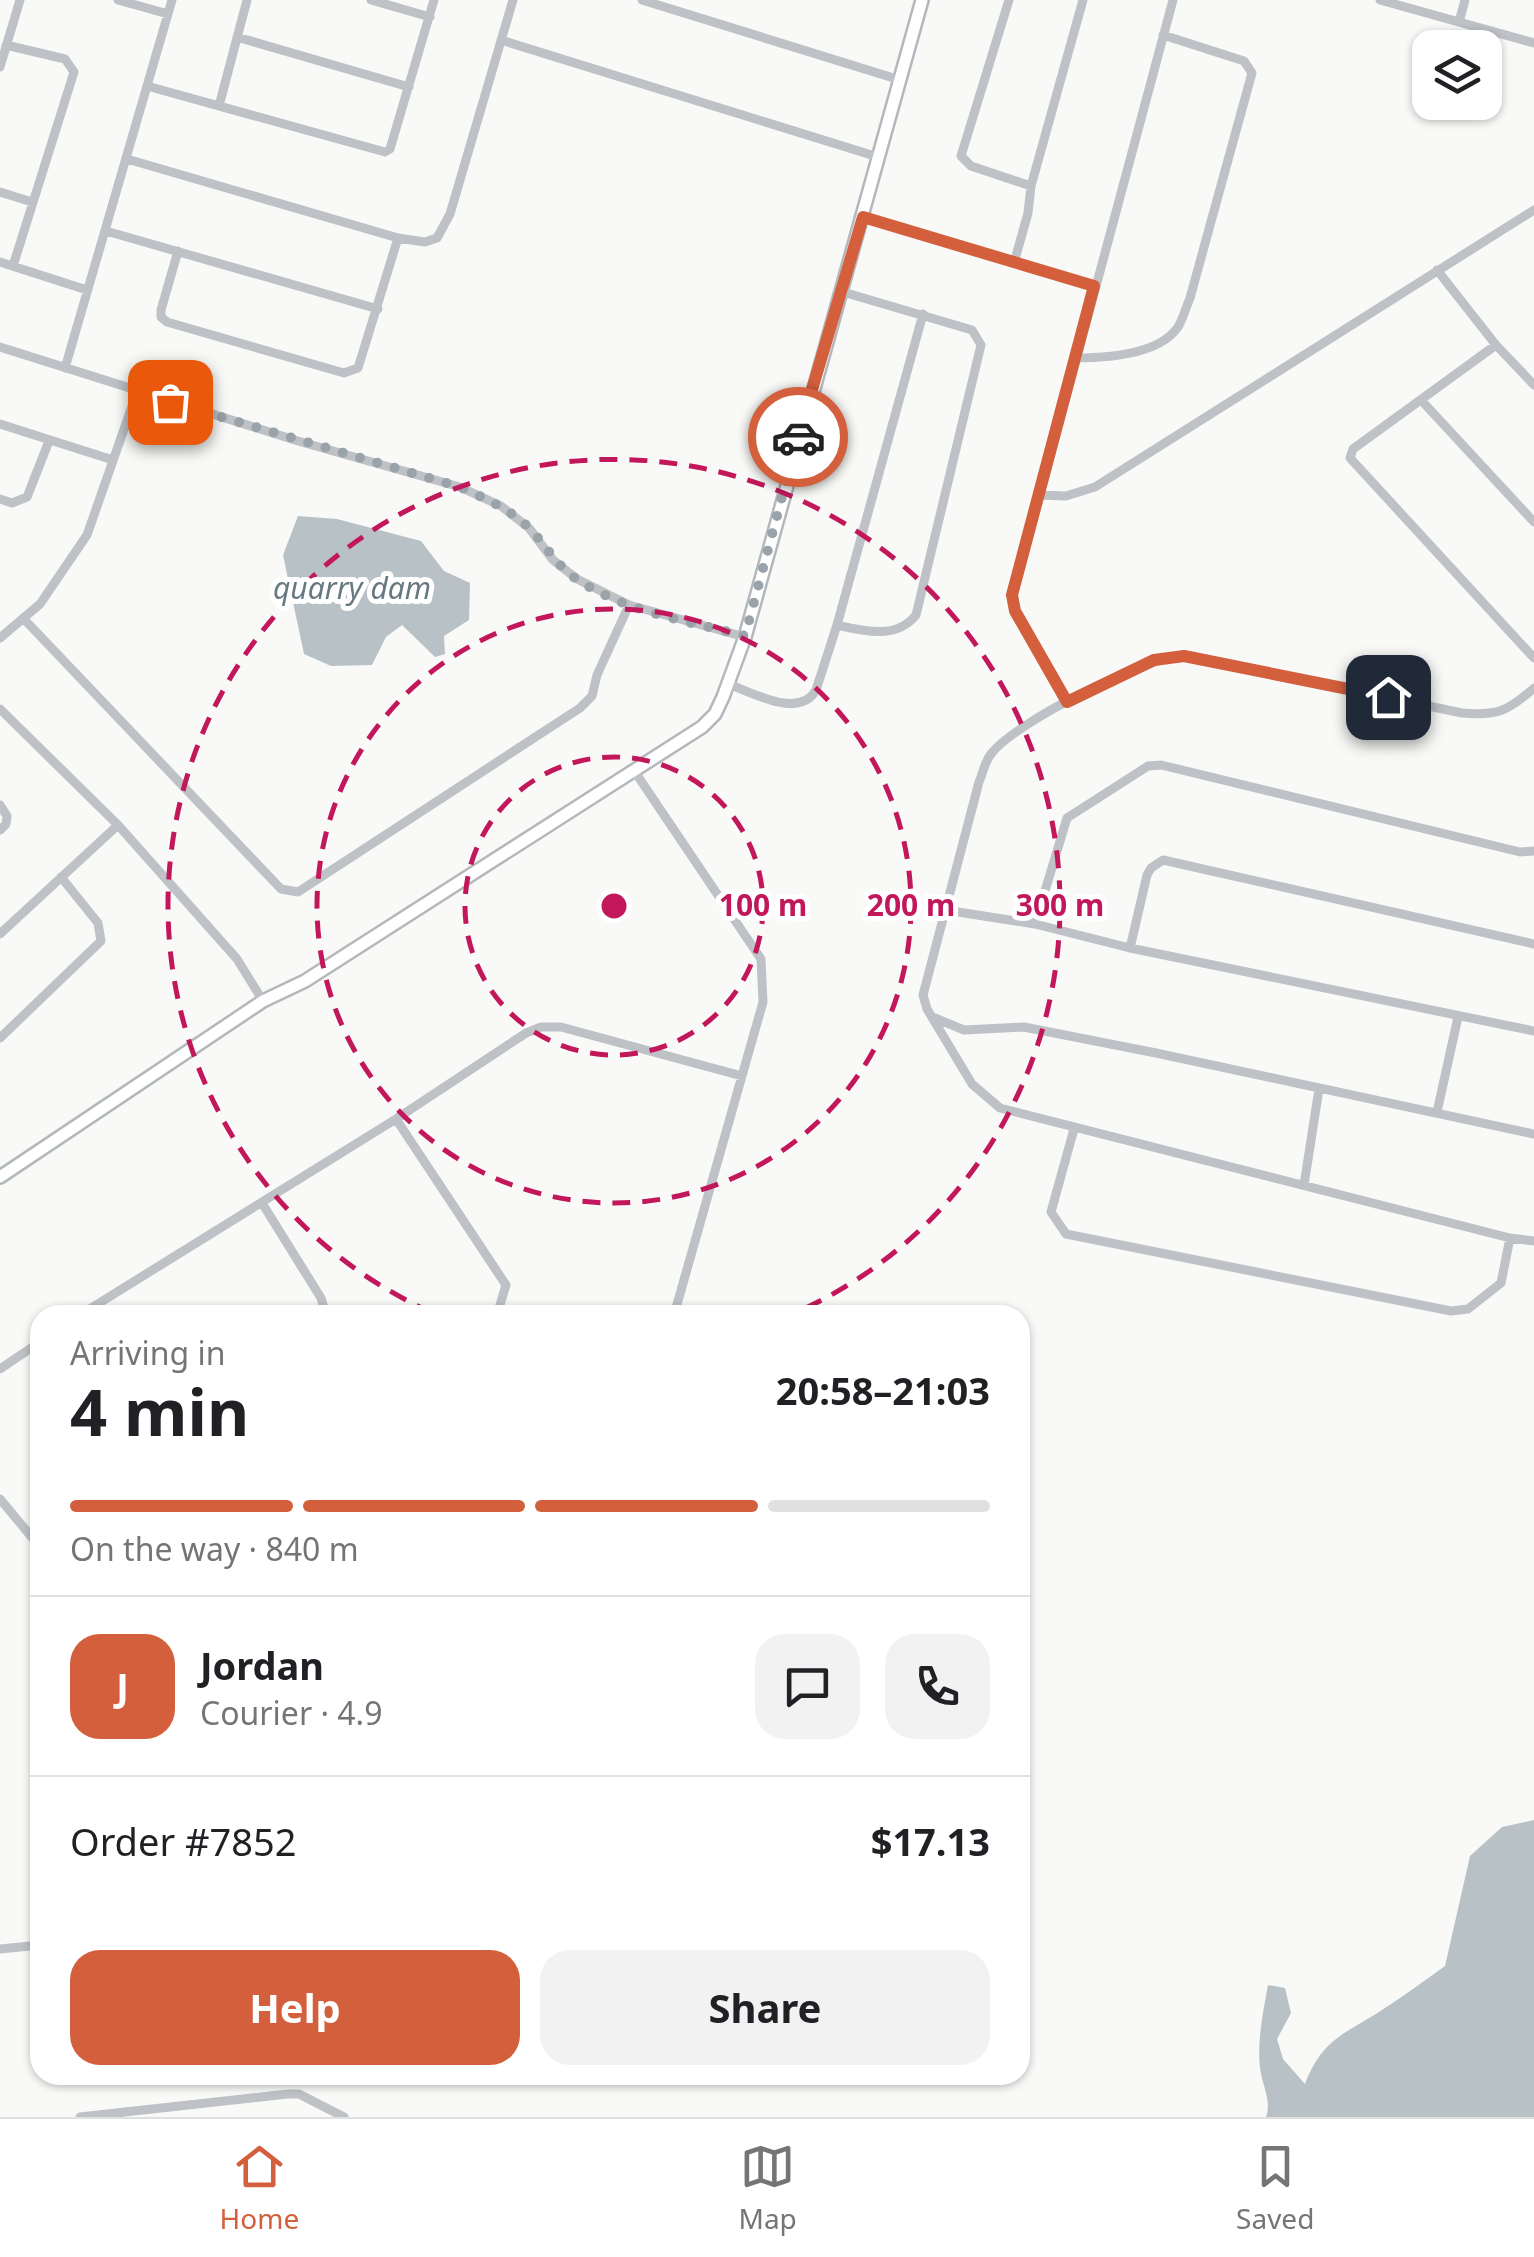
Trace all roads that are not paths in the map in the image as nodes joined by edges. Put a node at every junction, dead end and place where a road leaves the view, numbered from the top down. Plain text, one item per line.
1 (20, 0) edge
2 (118, 0) edge
3 (172, 0) edge
4 (248, 0) edge
5 (372, 0) edge
6 (434, 0) edge
7 (513, 0) edge
8 (642, 0) edge
9 (922, 0) edge
10 (1009, 0) edge
11 (1083, 0) edge
12 (1174, 0) edge
13 (1380, 0) edge
14 (1465, 0) edge
15 (168, 14) junction
16 (430, 17) junction
17 (1460, 22) junction
18 (1163, 35) junction
19 (237, 37) junction
20 (501, 40) junction
21 (1534, 43) edge
22 (6, 45) junction
23 (0, 66) edge
24 (900, 80) junction
25 (148, 86) junction
26 (409, 87) junction
27 (219, 106) junction
28 (878, 157) junction
29 (127, 158) junction
30 (1031, 186) junction
31 (0, 192) edge
32 (32, 202) junction
33 (1534, 210) edge
34 (863, 217) junction
35 (106, 231) junction
36 (398, 238) junction
37 (178, 251) junction
38 (0, 262) edge
39 (1014, 263) junction
40 (12, 266) junction
41 (1437, 270) junction
42 (1094, 286) junction
43 (88, 290) junction
44 (842, 292) junction
45 (378, 309) junction
46 (924, 314) junction
47 (1496, 345) junction
48 (0, 347) edge
49 (1074, 358) junction
50 (66, 368) junction
51 (1534, 385) edge
52 (136, 392) junction
53 (1420, 400) junction
54 (0, 424) edge
55 (48, 440) junction
56 (113, 460) junction
57 (1038, 495) junction
58 (0, 499) edge
59 (1534, 522) edge
60 (629, 606) junction
61 (23, 618) junction
62 (837, 626) junction
63 (745, 636) junction
64 (0, 638) edge
65 (1534, 658) edge
66 (728, 684) junction
67 (1534, 688) edge
68 (1067, 702) junction
69 (0, 709) edge
70 (635, 772) junction
71 (0, 805) edge
72 (118, 825) junction
73 (0, 830) edge
74 (1534, 851) edge
75 (60, 877) junction
76 (944, 910) junction
77 (1034, 924) junction
78 (0, 934) edge
79 (1534, 944) edge
80 (1130, 948) junction
81 (264, 1002) junction
82 (933, 1017) junction
83 (1458, 1017) junction
84 (1534, 1031) edge
85 (0, 1038) edge
86 (742, 1076) junction
87 (1319, 1090) junction
88 (1437, 1112) junction
89 (396, 1119) junction
90 (1074, 1128) junction
91 (1534, 1134) edge
92 (0, 1177) edge
93 (1304, 1185) junction
94 (262, 1203) junction
95 (1510, 1238) junction
96 (1534, 1241) edge
97 (96, 1305) edge
98 (323, 1305) edge
99 (500, 1305) edge
100 (677, 1305) edge
101 (30, 1349) edge
102 (0, 1369) edge
103 (0, 1499) edge
104 (30, 1535) edge
105 (30, 1946) edge
106 (0, 1949) edge
107 (80, 2117) edge
108 (344, 2117) edge

1 - 22 street
2 - 15 street
3 - 15 street
4 - 19 street
5 - 16 street
6 - 16 street
7 - 20 street
8 - 24 street
9 - 24 street
10 - 30 street
11 - 30 street
12 - 18 street
13 - 17 street
14 - 17 street
15 - 25 street
16 - 26 street
17 - 21 street
18 - 42 street
18 - 49 street
19 - 26 street
19 - 27 street
20 - 28 street
20 - 36 street
22 - 23 street
22 - 32 street
24 - 28 street
25 - 27 street
25 - 29 street
26 - 27 street
28 - 34 street
29 - 35 street
29 - 36 street
30 - 39 street
31 - 32 street
32 - 40 street
33 - 41 street
34 - 39 street
34 - 44 street
35 - 37 street
35 - 43 street
36 - 45 street
37 - 45 street
37 - 45 street
38 - 40 street
39 - 42 street
40 - 43 street
41 - 47 street
41 - 57 street
42 - 49 street
43 - 50 street
44 - 46 street
44 - 63 street
46 - 62 street
46 - 62 street
47 - 51 street
47 - 53 street
48 - 50 street
49 - 57 street
50 - 52 street
52 - 56 street
52 - 60 street
53 - 59 street
53 - 65 street
54 - 55 street
55 - 56 street
55 - 58 street
56 - 61 street
57 - 68 street
60 - 61 street
60 - 63 street
61 - 64 street
62 - 66 street
63 - 66 street
66 - 70 street
67 - 68 street
68 - 76 street
69 - 72 street
70 - 81 street
70 - 86 street
71 - 73 street
72 - 75 street
72 - 81 street
74 - 77 street
75 - 78 street
75 - 85 street
76 - 77 street
76 - 82 street
77 - 80 street
79 - 80 street
80 - 83 street
81 - 92 street
82 - 87 street
82 - 90 street
83 - 84 street
83 - 88 street
86 - 89 street
86 - 100 street
87 - 88 street
87 - 93 street
88 - 91 street
89 - 94 street
89 - 99 street
90 - 93 street
90 - 95 street
93 - 95 street
94 - 97 street
94 - 98 street
95 - 96 street
101 - 102 street
103 - 104 street
105 - 106 street
107 - 108 street

